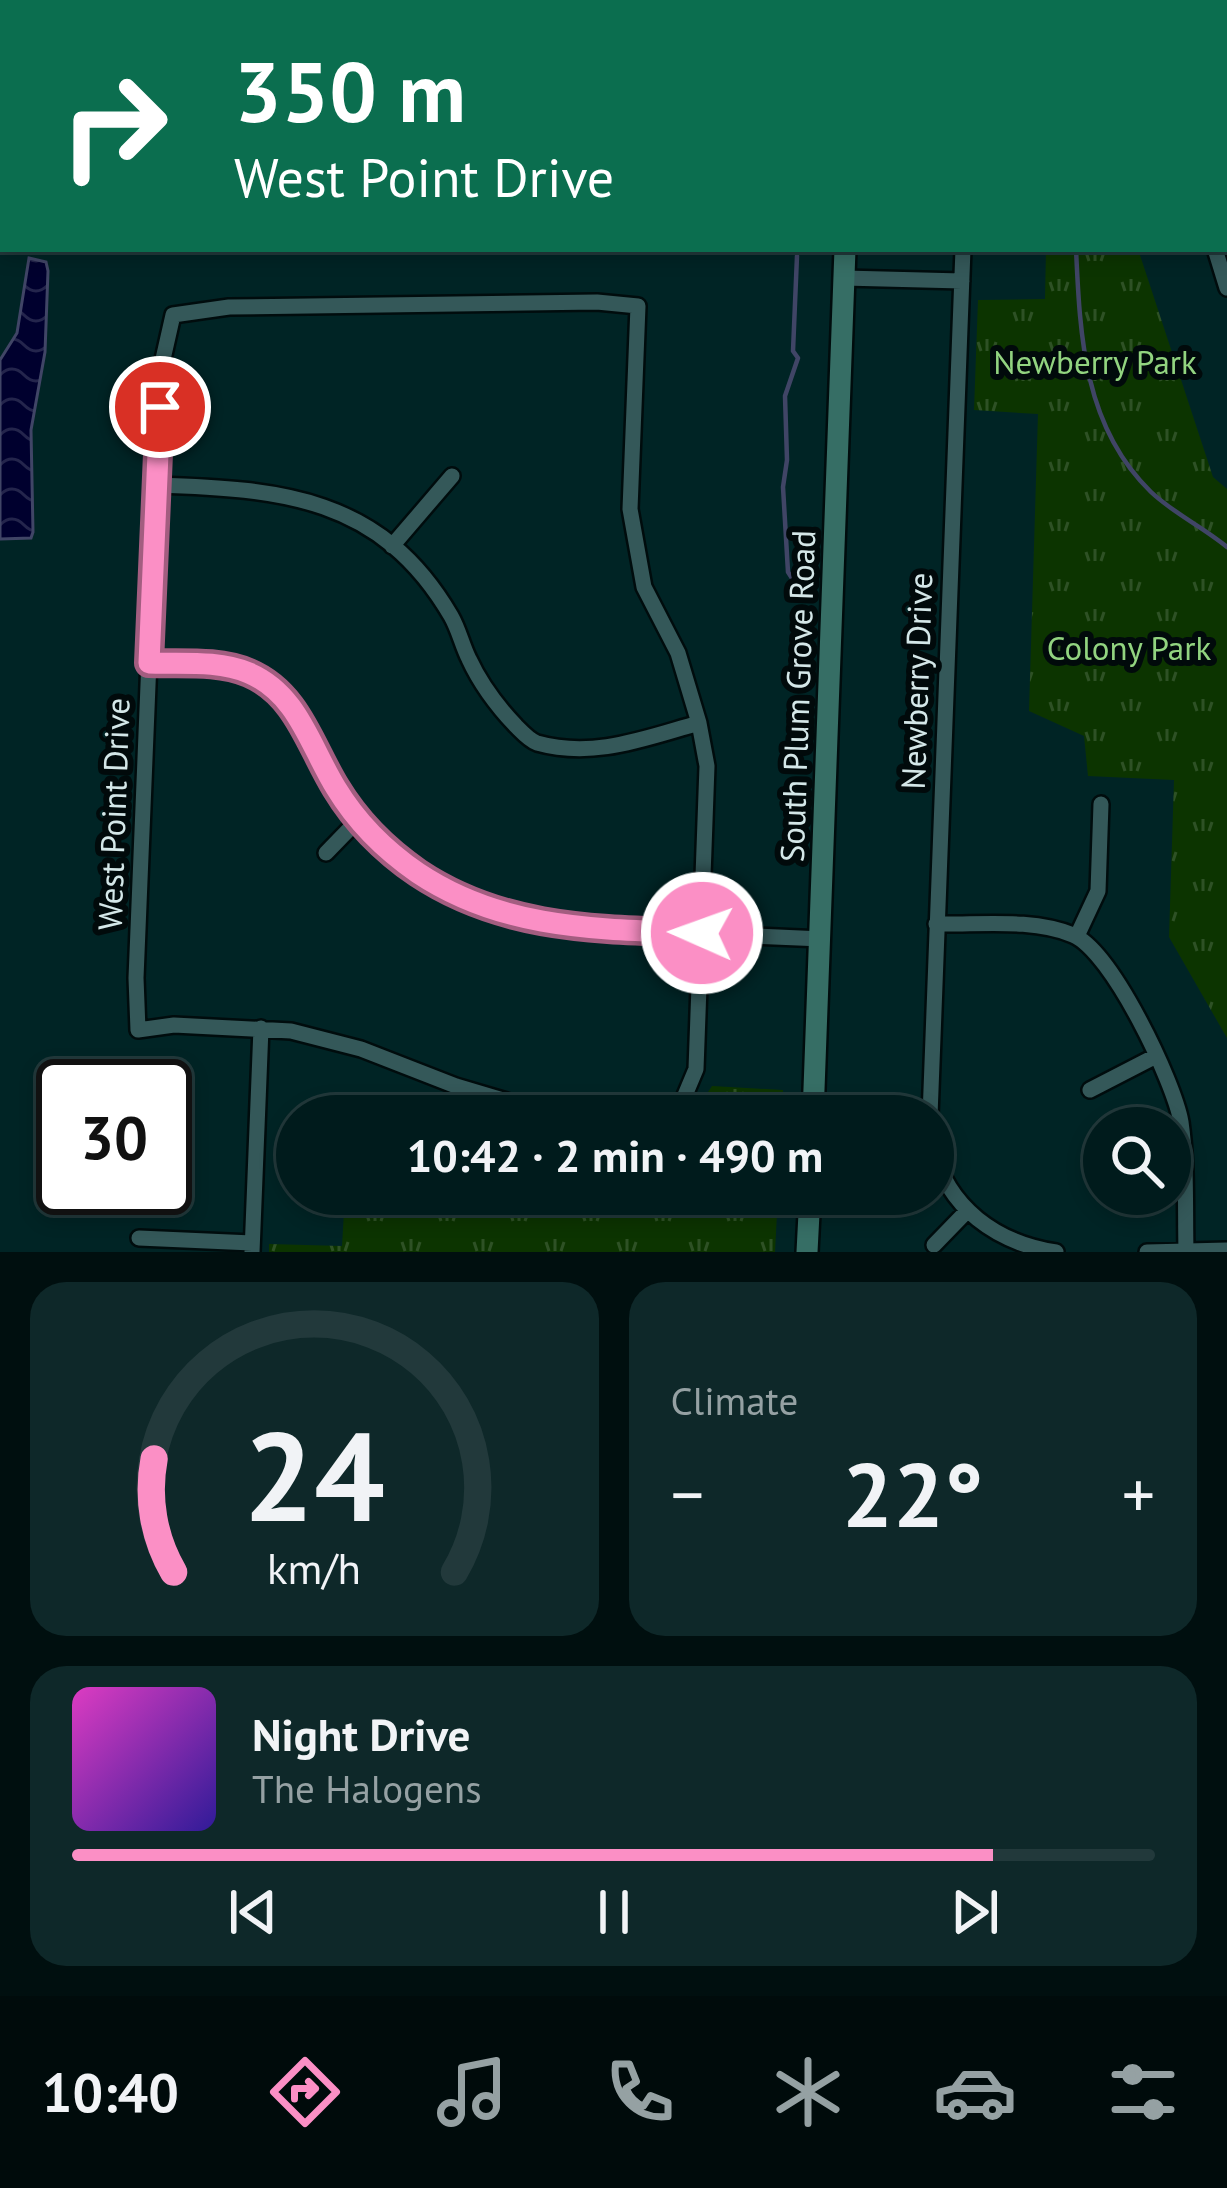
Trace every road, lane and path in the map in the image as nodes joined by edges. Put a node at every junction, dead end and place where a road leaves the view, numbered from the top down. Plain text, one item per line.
1 (844, 252) edge
2 (963, 252) edge
3 (1216, 252) edge
4 (844, 278) junction
5 (962, 281) junction
6 (1227, 288) edge
7 (452, 476) dead end
8 (156, 485) junction
9 (392, 546) junction
10 (149, 663) junction
11 (699, 723) junction
12 (1102, 804) dead end
13 (359, 820) junction
14 (326, 854) dead end
15 (937, 924) junction
16 (702, 933) junction
17 (1077, 936) junction
18 (822, 939) junction
19 (260, 1028) junction
20 (1154, 1057) junction
21 (1090, 1090) dead end
22 (815, 1095) edge
23 (931, 1095) edge
24 (954, 1194) edge
25 (966, 1213) junction
26 (809, 1215) edge
27 (140, 1238) dead end
28 (934, 1245) dead end
29 (252, 1248) edge
30 (1227, 1250) edge
31 (1186, 1251) edge
32 (807, 1252) edge
33 (1056, 1252) edge
34 (1147, 1252) edge

1 - 4 street, South Plum Grove Road
2 - 5 street, Newberry Drive
3 - 6 street
4 - 5 street
4 - 18 street, South Plum Grove Road
5 - 15 street, Newberry Drive
7 - 9 street
8 - 9 street
8 - 10 street, West Point Drive
8 - 11 street, West Point Drive
9 - 11 street
10 - 13 street
10 - 19 street, West Point Drive
11 - 16 street
12 - 17 street
13 - 14 street
13 - 16 street
15 - 17 street
15 - 23 street, Newberry Drive
16 - 18 street
16 - 19 street
17 - 20 street
18 - 22 street, South Plum Grove Road
19 - 29 street
20 - 21 street
20 - 31 street
24 - 25 street
25 - 28 street
25 - 33 street
26 - 32 street
27 - 29 street
30 - 31 street
31 - 34 street

